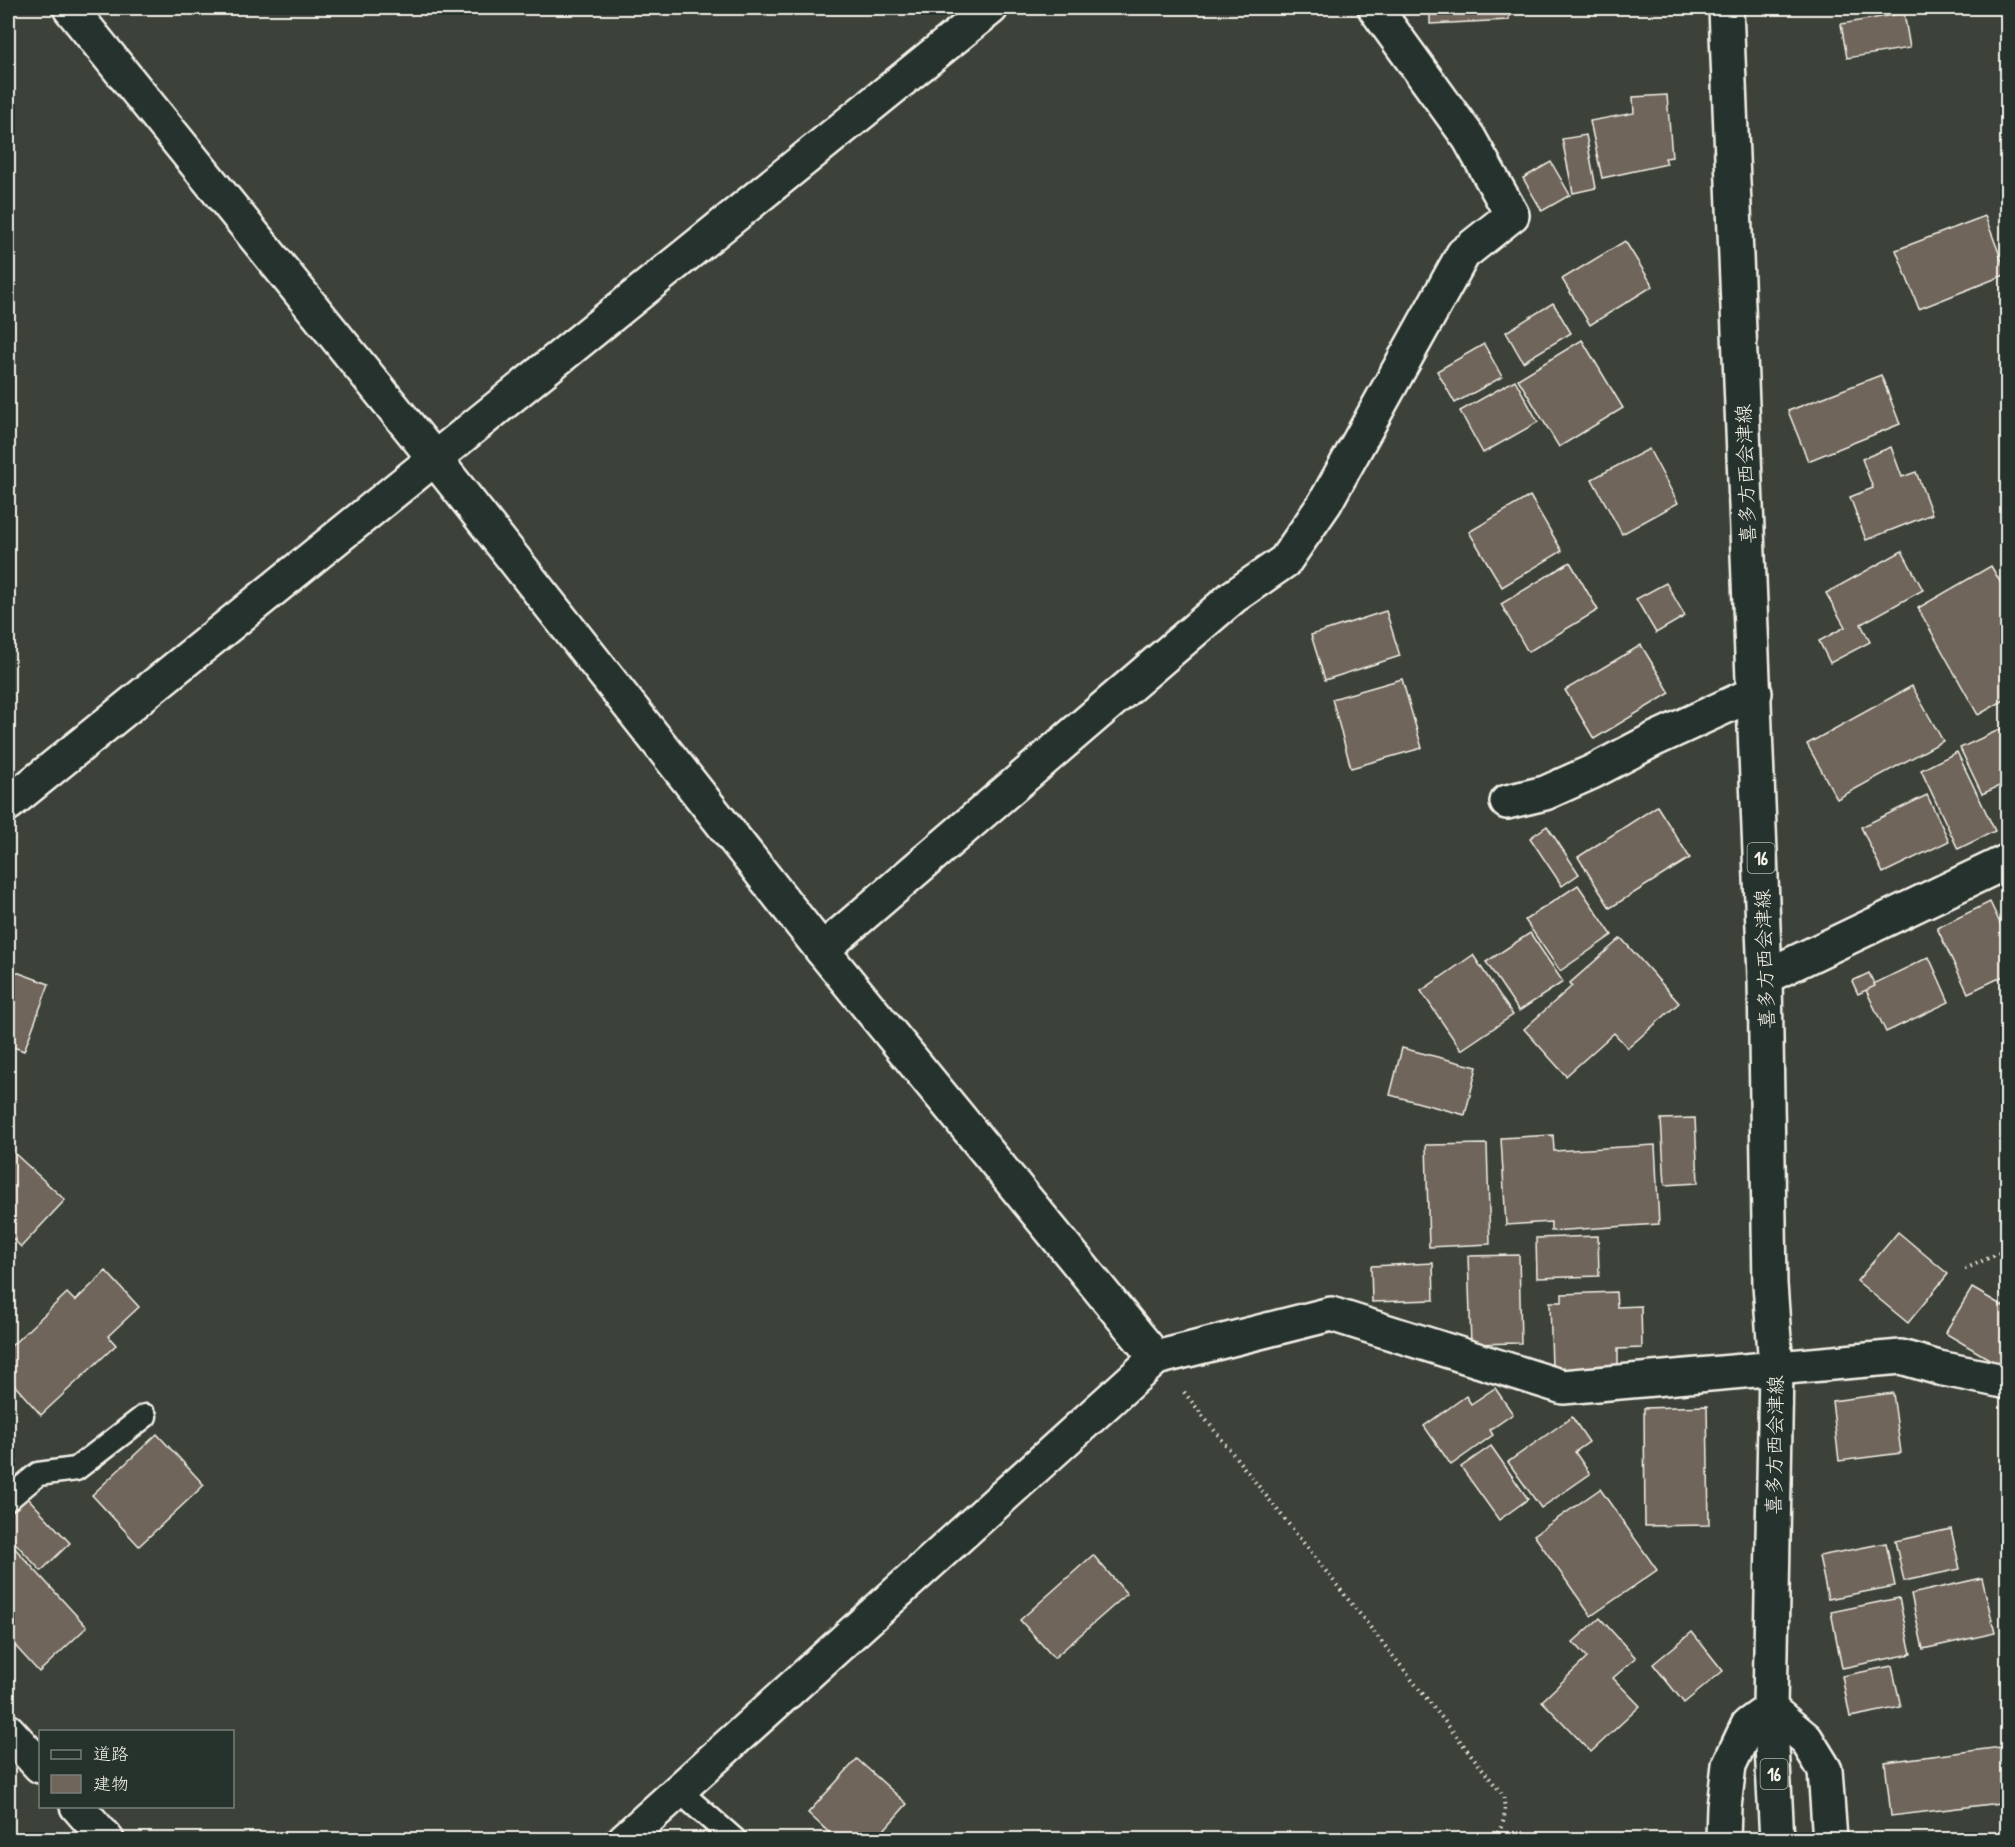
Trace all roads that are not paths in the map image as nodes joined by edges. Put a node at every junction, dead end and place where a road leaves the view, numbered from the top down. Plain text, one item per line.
1 (70, 8) edge
2 (991, 8) edge
3 (1375, 8) edge
4 (1726, 8) edge
5 (435, 459) junction
6 (1755, 693) junction
7 (1507, 802) dead end
8 (8, 804) edge
9 (2007, 861) edge
10 (822, 950) junction
11 (1766, 977) junction
12 (1156, 1358) junction
13 (1776, 1367) junction
14 (2007, 1382) edge
15 (145, 1416) dead end
16 (8, 1499) edge
17 (1770, 1709) junction
18 (8, 1731) edge
19 (39, 1765) edge
20 (678, 1790) junction
21 (79, 1808) edge
22 (107, 1839) edge
23 (624, 1839) edge
24 (735, 1839) edge
25 (1723, 1839) edge
26 (1777, 1839) edge
27 (1830, 1839) edge

1 - 5 street
2 - 5 street
3 - 10 street
4 - 6 street, 喜多方西会津線 / 16
5 - 8 street
5 - 10 street
6 - 7 street
6 - 11 street, 喜多方西会津線 / 16
9 - 11 street
10 - 12 street
11 - 13 street, 喜多方西会津線 / 16
12 - 13 street
12 - 20 street
13 - 14 street
13 - 17 street, 喜多方西会津線 / 16
15 - 16 lane
17 - 25 street
17 - 26 street, 喜多方西会津線 / 16
17 - 27 street
18 - 19 street
20 - 23 street
20 - 24 lane
21 - 22 street

